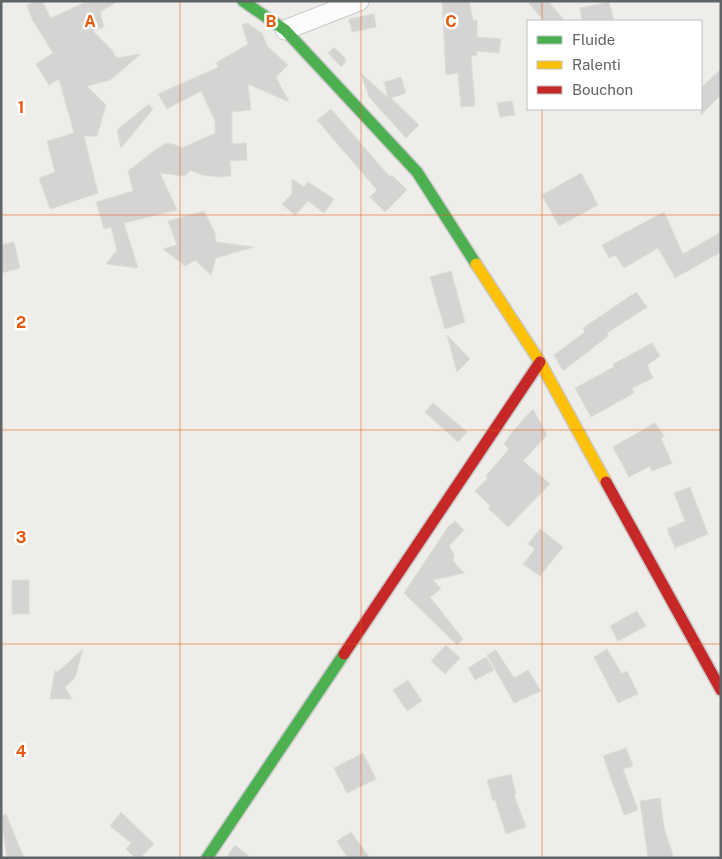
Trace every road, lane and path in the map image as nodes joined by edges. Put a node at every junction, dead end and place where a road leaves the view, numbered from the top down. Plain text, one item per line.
1 (243, 1) edge
2 (359, 1) edge
3 (285, 30) junction
4 (540, 362) junction
5 (721, 690) edge
6 (206, 858) edge

1 - 3 street
2 - 3 street
3 - 4 street
4 - 5 street
4 - 6 street

